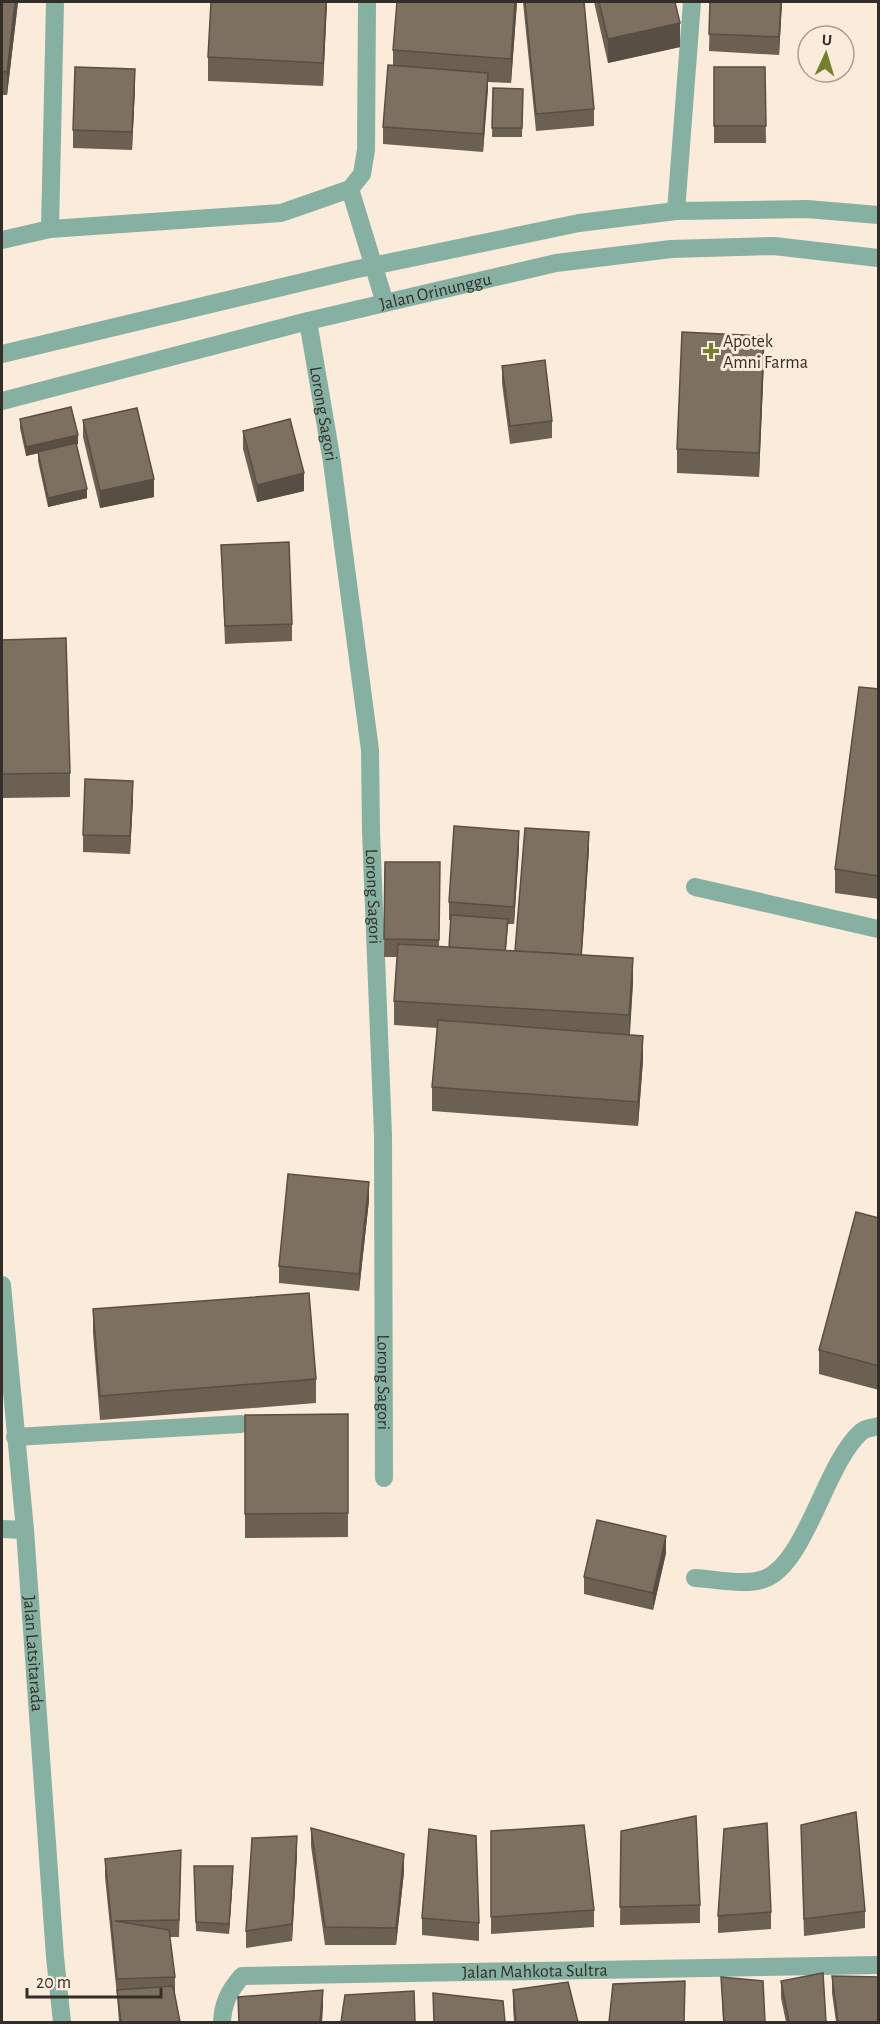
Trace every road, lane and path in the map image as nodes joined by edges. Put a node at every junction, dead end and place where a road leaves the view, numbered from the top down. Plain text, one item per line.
1 (55, 2) edge
2 (367, 2) edge
3 (692, 2) edge
4 (350, 189) junction
5 (676, 210) junction
6 (879, 215) edge
7 (50, 229) junction
8 (2, 240) edge
9 (879, 258) edge
10 (375, 266) junction
11 (385, 303) junction
12 (308, 321) junction
13 (2, 354) edge
14 (2, 401) edge
15 (694, 886) dead end
16 (879, 929) edge
17 (2, 1285) edge
18 (241, 1424) dead end
19 (879, 1426) edge
20 (15, 1437) junction
21 (384, 1478) dead end
22 (2, 1529) edge
23 (25, 1530) junction
24 (695, 1578) dead end
25 (879, 1965) edge
26 (62, 2022) edge
27 (222, 2022) edge

1 - 7 street
2 - 4 street
3 - 5 street
4 - 7 street
4 - 10 street
5 - 6 street, Jalan Orinunggu
5 - 10 street, Jalan Orinunggu
7 - 8 street
9 - 11 street, Jalan Orinunggu
10 - 11 street
10 - 13 street, Jalan Orinunggu
11 - 12 street, Jalan Orinunggu
12 - 14 street, Jalan Orinunggu
12 - 21 street, Lorong Sagori
15 - 16 street
17 - 20 street, Jalan Latsitarada
18 - 20 street
19 - 24 street
20 - 23 street, Jalan Latsitarada
22 - 23 street
23 - 26 street, Jalan Latsitarada
25 - 27 street, Jalan Mahkota Sultra

